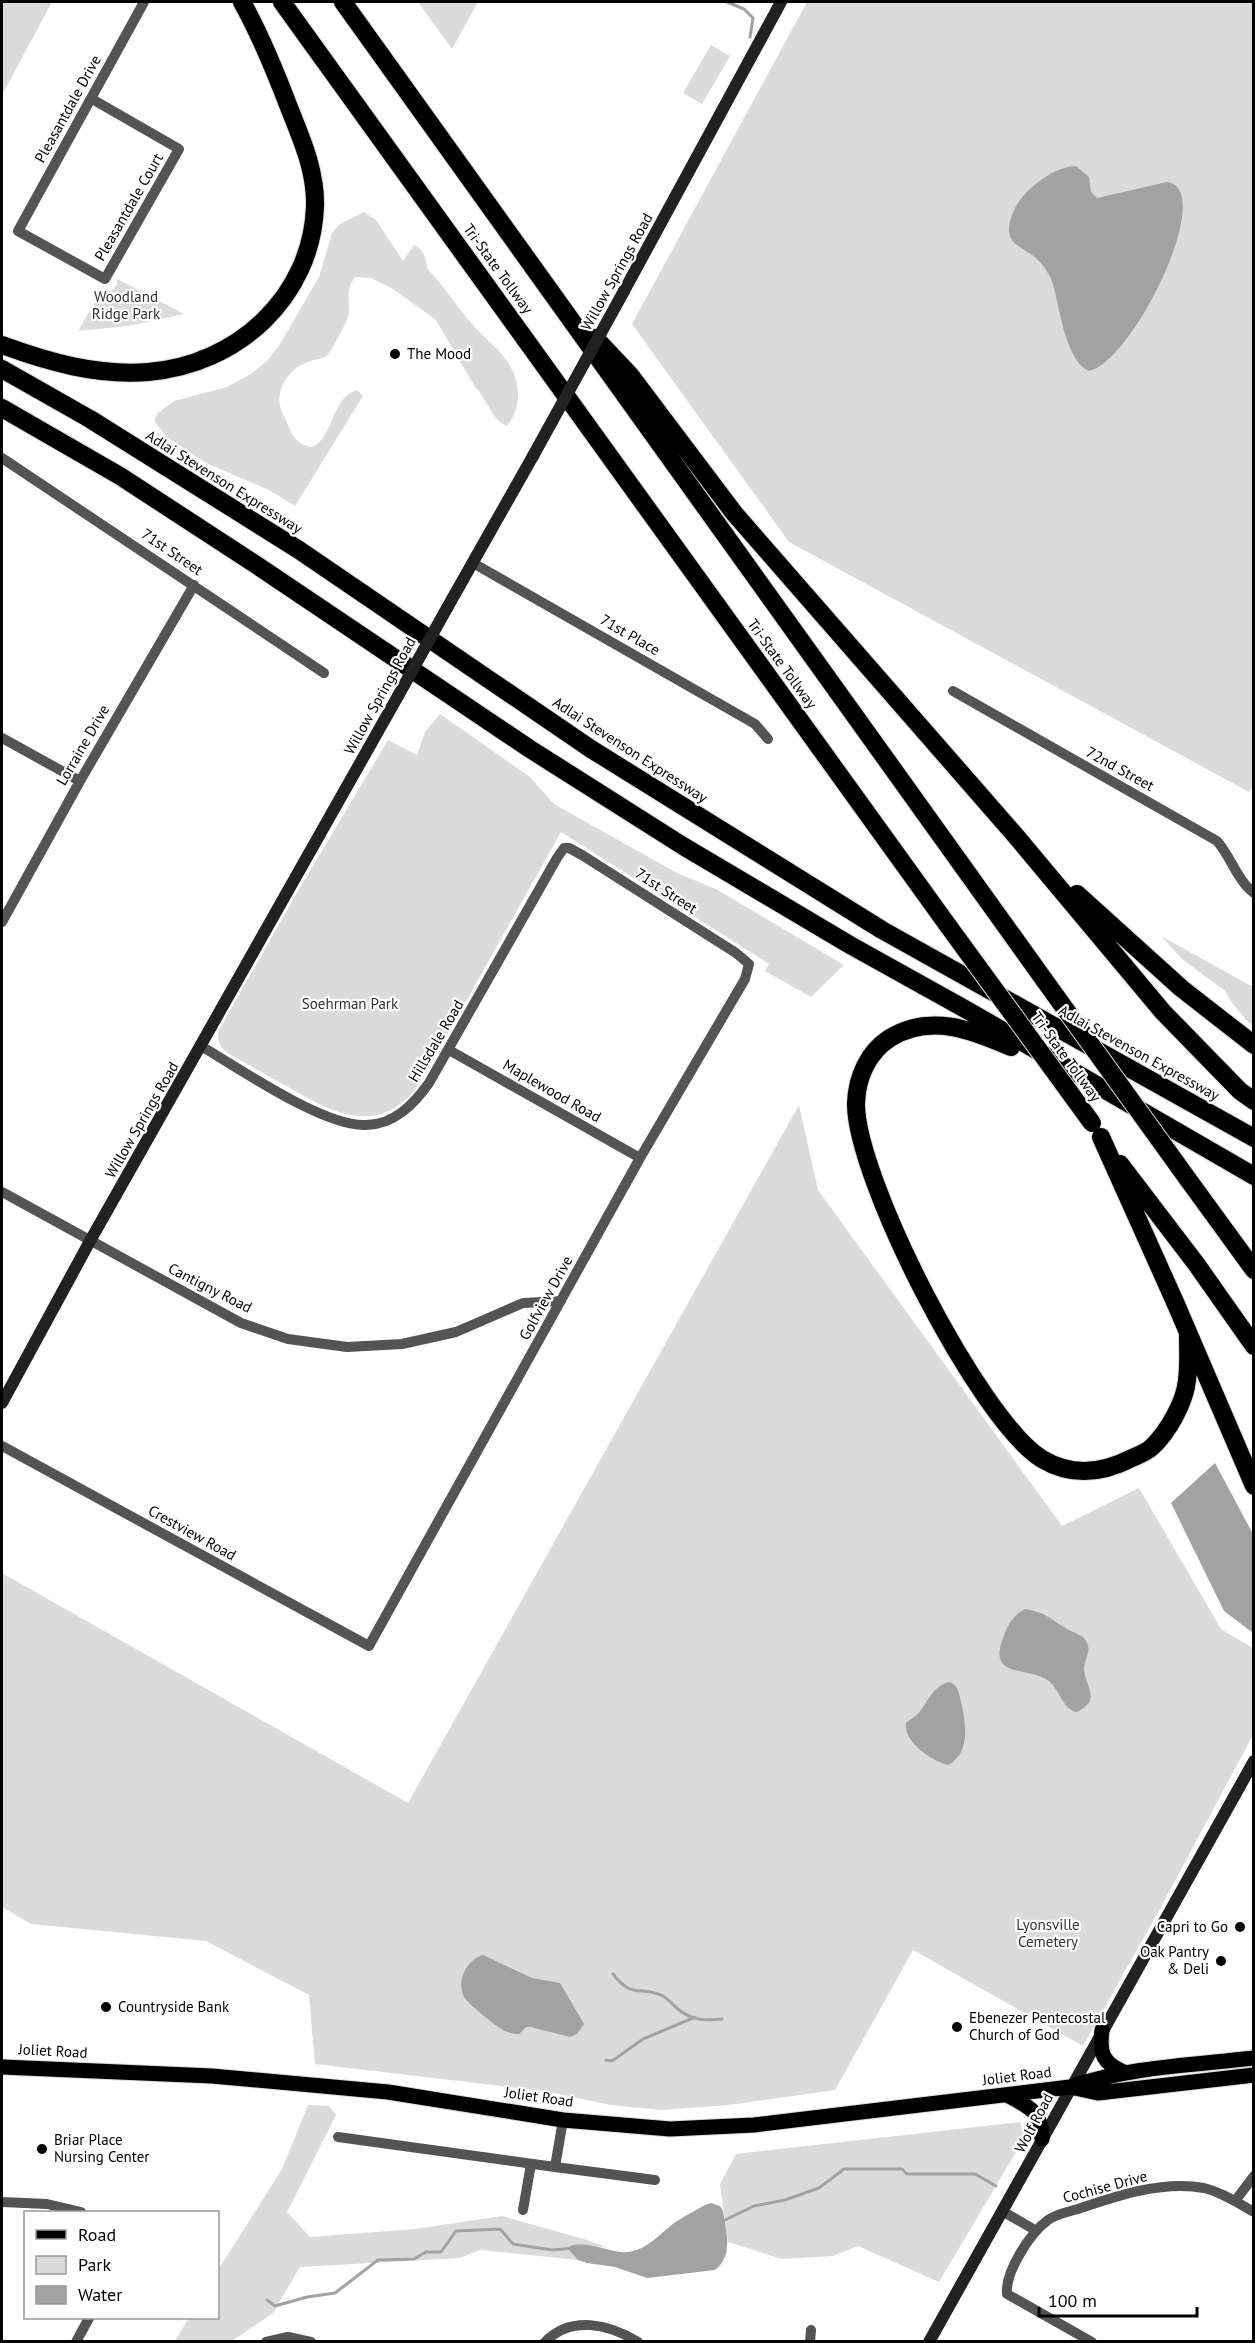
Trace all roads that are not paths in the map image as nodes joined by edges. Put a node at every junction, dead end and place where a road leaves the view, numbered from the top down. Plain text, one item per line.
1 (144, 2) edge
2 (242, 2) edge
3 (282, 2) edge
4 (343, 2) edge
5 (781, 2) edge
6 (92, 99) junction
7 (18, 231) joint
8 (551, 293) junction
9 (2, 345) edge
10 (2, 369) edge
11 (2, 408) edge
12 (2, 458) edge
13 (473, 563) junction
14 (194, 585) junction
15 (324, 673) dead end
16 (953, 691) dead end
17 (2, 738) edge
18 (768, 739) dead end
19 (80, 781) junction
20 (1015, 835) junction
21 (564, 848) joint
22 (1254, 893) edge
23 (2, 922) edge
24 (749, 964) joint
25 (1254, 1045) edge
26 (201, 1046) junction
27 (449, 1050) junction
28 (1098, 1086) junction
29 (1254, 1101) edge
30 (1096, 1130) junction
31 (1254, 1138) edge
32 (639, 1158) junction
33 (1254, 1176) edge
34 (2, 1192) edge
35 (90, 1241) junction
36 (1254, 1270) edge
37 (561, 1301) junction
38 (1188, 1335) junction
39 (1254, 1346) edge
40 (2, 1403) edge
41 (2, 1446) edge
42 (1254, 1486) edge
43 (369, 1646) joint
44 (1254, 1761) edge
45 (1102, 2030) junction
46 (1254, 2058) edge
47 (2, 2067) edge
48 (1126, 2073) junction
49 (1254, 2075) edge
50 (1070, 2087) junction
51 (1007, 2095) junction
52 (563, 2120) junction
53 (338, 2138) dead end
54 (1042, 2139) junction
55 (531, 2164) junction
56 (555, 2167) junction
57 (1254, 2176) edge
58 (655, 2180) dead end
59 (1235, 2201) junction
60 (2, 2202) edge
61 (523, 2210) dead end
62 (77, 2211) edge
63 (1002, 2211) junction
64 (1254, 2212) edge
65 (1035, 2230) junction
66 (88, 2319) edge
67 (1086, 2340) edge
68 (76, 2342) edge
69 (266, 2342) edge
70 (311, 2342) edge
71 (545, 2342) edge
72 (638, 2342) edge
73 (929, 2342) edge

1 - 6 street, Pleasantdale Drive
2 - 9 highway
3 - 30 highway, Tri-State Tollway, bridge
4 - 8 highway, Tri-State Tollway
5 - 13 main road, Willow Springs Road, bridge
6 - 7 street, Pleasantdale Drive
6 - 7 street, Pleasantdale Court
8 - 20 highway
8 - 36 highway, Tri-State Tollway, bridge
10 - 31 highway, Adlai Stevenson Expressway
11 - 28 highway
12 - 14 street, 71st Street
13 - 18 street, 71st Place
13 - 26 main road, Willow Springs Road, bridge
14 - 15 street, 71st Street
14 - 19 street, Lorraine Drive
16 - 22 street, 72nd Street
17 - 19 street
19 - 23 street, Lorraine Drive
20 - 25 highway
20 - 29 highway
21 - 24 street, 71st Street
21 - 27 street, Hillsdale Road
24 - 32 street, Golfview Drive
26 - 27 street, Hillsdale Road
26 - 35 main road, Willow Springs Road
27 - 32 street, Maplewood Road
28 - 33 highway
28 - 38 highway
30 - 38 highway
30 - 39 highway, Tri-State Tollway
32 - 37 street, Golfview Drive
34 - 35 street, Cantigny Road
35 - 37 street, Cantigny Road
35 - 40 main road, Willow Springs Road
37 - 43 street, Golfview Drive
38 - 42 highway
41 - 43 street, Crestview Road
44 - 45 main road, Wolf Road
45 - 48 main road
45 - 50 main road, Wolf Road
46 - 48 main road, Joliet Road
47 - 52 main road, Joliet Road
48 - 50 main road, Joliet Road
49 - 50 main road, Joliet Road
50 - 51 main road, Joliet Road
50 - 54 main road, Wolf Road
51 - 52 main road, Joliet Road
51 - 54 main road
52 - 56 street
53 - 55 street
54 - 63 main road, Wolf Road
55 - 56 street
55 - 61 street
56 - 58 street
57 - 59 street
59 - 64 street, Cochise Drive
59 - 65 street, Cochise Drive
60 - 62 street
63 - 65 street
63 - 73 main road, Wolf Road
65 - 67 street
66 - 68 street
69 - 70 street
71 - 72 street

